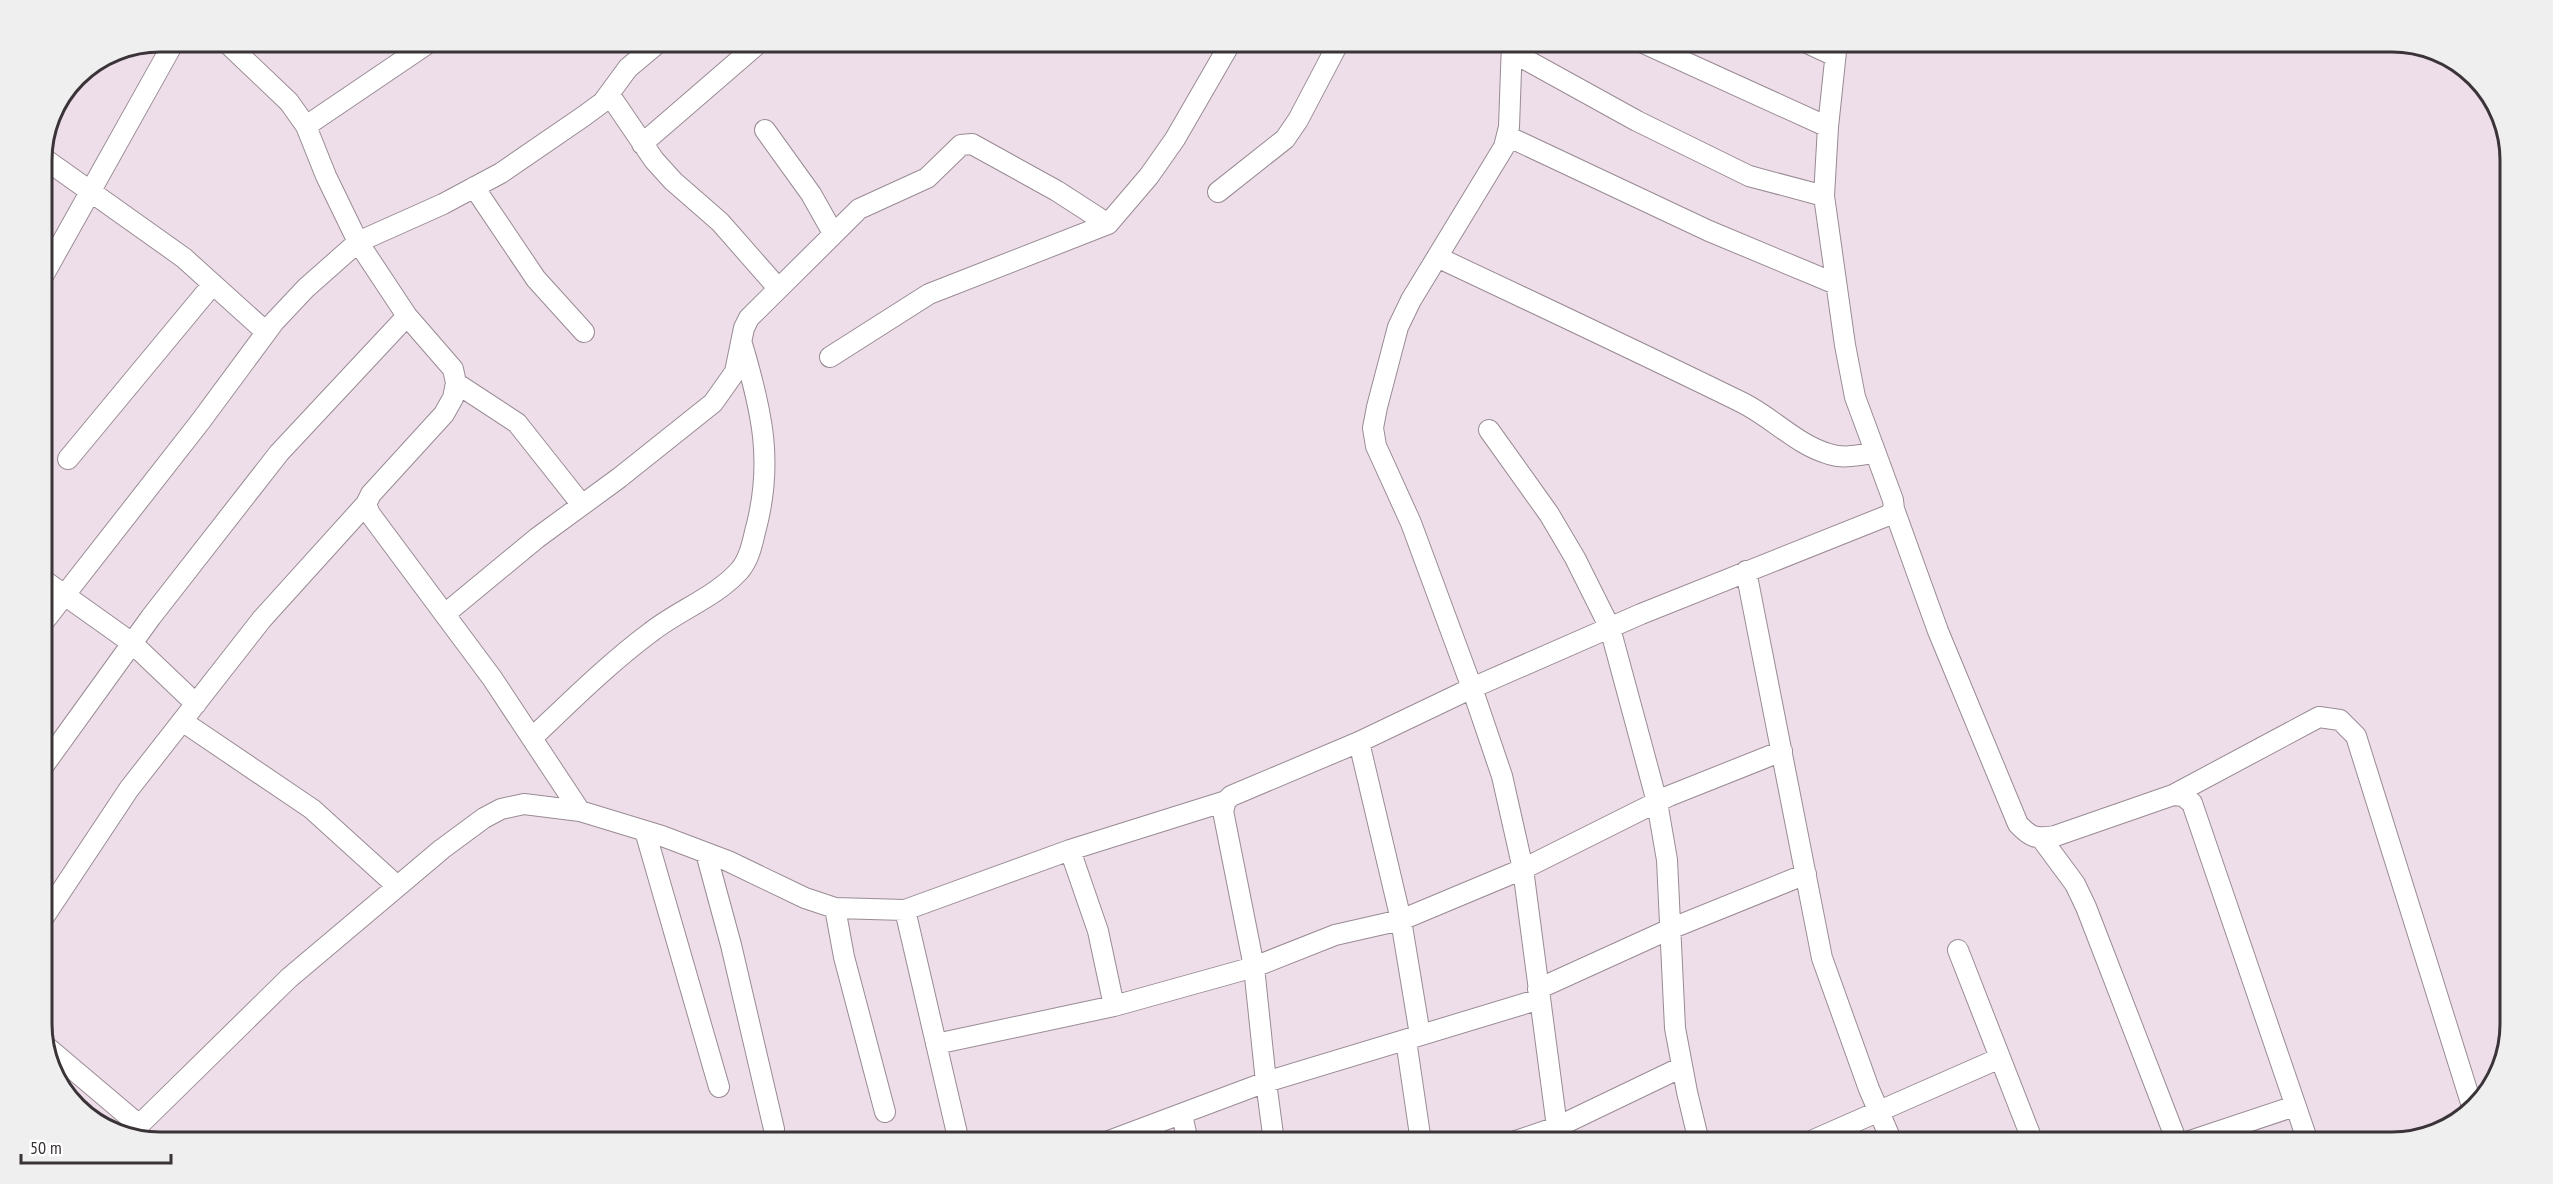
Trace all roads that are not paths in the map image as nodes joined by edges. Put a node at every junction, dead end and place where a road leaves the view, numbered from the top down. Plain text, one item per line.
1 (168, 52) edge
2 (236, 52) edge
3 (415, 52) edge
4 (647, 52) edge
5 (748, 52) edge
6 (1226, 52) edge
7 (1334, 52) edge
8 (1512, 52) edge
9 (1520, 52) edge
10 (1663, 52) edge
11 (1836, 52) edge
12 (609, 94) junction
13 (306, 126) junction
14 (1828, 128) junction
15 (765, 130) dead end
16 (1507, 136) junction
17 (642, 144) junction
18 (53, 165) edge
19 (474, 187) junction
20 (90, 191) junction
21 (1218, 192) dead end
22 (1824, 196) junction
23 (1108, 224) junction
24 (833, 233) junction
25 (358, 242) junction
26 (1437, 257) junction
27 (53, 258) edge
28 (213, 284) junction
29 (1836, 284) junction
30 (778, 288) junction
31 (407, 316) junction
32 (266, 332) junction
33 (584, 332) dead end
34 (741, 341) junction
35 (830, 357) dead end
36 (456, 383) junction
37 (1489, 430) dead end
38 (1874, 453) junction
39 (68, 459) dead end
40 (366, 504) junction
41 (582, 505) junction
42 (1893, 509) junction
43 (1746, 571) junction
44 (53, 586) edge
45 (66, 595) junction
46 (53, 611) edge
47 (445, 614) junction
48 (1610, 628) junction
49 (132, 643) junction
50 (1472, 688) junction
51 (196, 704) junction
52 (182, 721) junction
53 (532, 738) junction
54 (1359, 742) junction
55 (1782, 751) junction
56 (53, 753) edge
57 (2173, 795) junction
58 (1226, 801) junction
59 (1657, 802) junction
60 (580, 811) junction
61 (645, 831) junction
62 (2041, 838) junction
63 (1070, 850) junction
64 (706, 853) junction
65 (1523, 869) junction
66 (1806, 874) junction
67 (397, 886) junction
68 (53, 903) edge
69 (835, 908) junction
70 (905, 910) junction
71 (1401, 920) junction
72 (1670, 929) junction
73 (1958, 950) dead end
74 (1254, 967) junction
75 (1539, 994) junction
76 (1114, 1006) junction
77 (1413, 1037) junction
78 (936, 1044) junction
79 (58, 1056) edge
80 (2000, 1058) junction
81 (1682, 1067) junction
82 (1266, 1082) junction
83 (719, 1087) dead end
84 (2470, 1099) edge
85 (2295, 1106) junction
86 (885, 1112) dead end
87 (1879, 1113) junction
88 (1182, 1115) junction
89 (131, 1127) edge
90 (136, 1128) edge
91 (774, 1129) dead end
92 (957, 1132) edge
93 (1134, 1132) edge
94 (1186, 1132) edge
95 (1273, 1132) edge
96 (1420, 1132) edge
97 (1558, 1132) edge
98 (1562, 1132) edge
99 (1697, 1132) edge
100 (1833, 1132) edge
101 (1888, 1132) edge
102 (2029, 1132) edge
103 (2173, 1132) edge
104 (2217, 1132) edge
105 (2304, 1132) edge

1 - 20 street
2 - 13 street
3 - 13 street
4 - 12 street
5 - 17 street
6 - 23 street
7 - 21 street
8 - 16 street
9 - 22 street
10 - 14 street
11 - 14 street
12 - 17 street
12 - 19 street
13 - 25 street
14 - 22 street
15 - 24 street
16 - 26 street
16 - 29 street
17 - 30 street
18 - 20 street
19 - 25 street
19 - 33 street
20 - 27 street
20 - 28 street
22 - 29 street
23 - 24 street
23 - 35 street
24 - 30 street
25 - 31 street
25 - 32 street
26 - 38 street
26 - 50 street
28 - 32 street
28 - 39 street
29 - 38 street
30 - 34 street
31 - 36 street
31 - 49 street
32 - 45 street
34 - 41 street
34 - 53 street
36 - 40 street
36 - 41 street
37 - 48 street
38 - 42 street
40 - 47 street
40 - 51 street
41 - 47 street
42 - 43 street
42 - 62 street
43 - 48 street
43 - 55 street
44 - 45 street
45 - 46 street
45 - 49 street
47 - 53 street
48 - 50 street
48 - 59 street
49 - 51 street
49 - 56 street
50 - 54 street
50 - 65 street
51 - 52 street
52 - 67 street
52 - 68 street
53 - 60 street
54 - 58 street
54 - 71 street
55 - 59 street
55 - 66 street
57 - 62 street
57 - 84 street
57 - 85 street
58 - 63 street
58 - 74 street
59 - 65 street
59 - 72 street
60 - 61 street
60 - 67 street
61 - 64 street
61 - 83 street
62 - 103 street
63 - 70 street
63 - 76 street
64 - 69 street
64 - 91 street
65 - 71 street
65 - 75 street
66 - 72 street
66 - 87 street
67 - 90 street
69 - 70 street
69 - 86 street
70 - 78 street
71 - 74 street
71 - 77 street
72 - 75 street
72 - 81 street
73 - 80 street
74 - 76 street
74 - 82 street
75 - 77 street
75 - 97 street
76 - 78 street
77 - 82 street
77 - 96 street
78 - 92 street
79 - 89 street
80 - 87 street
80 - 102 street
81 - 98 street
81 - 99 street
82 - 88 street
82 - 95 street
85 - 104 street
85 - 105 street
87 - 100 street
87 - 101 street
88 - 93 street
88 - 94 street

